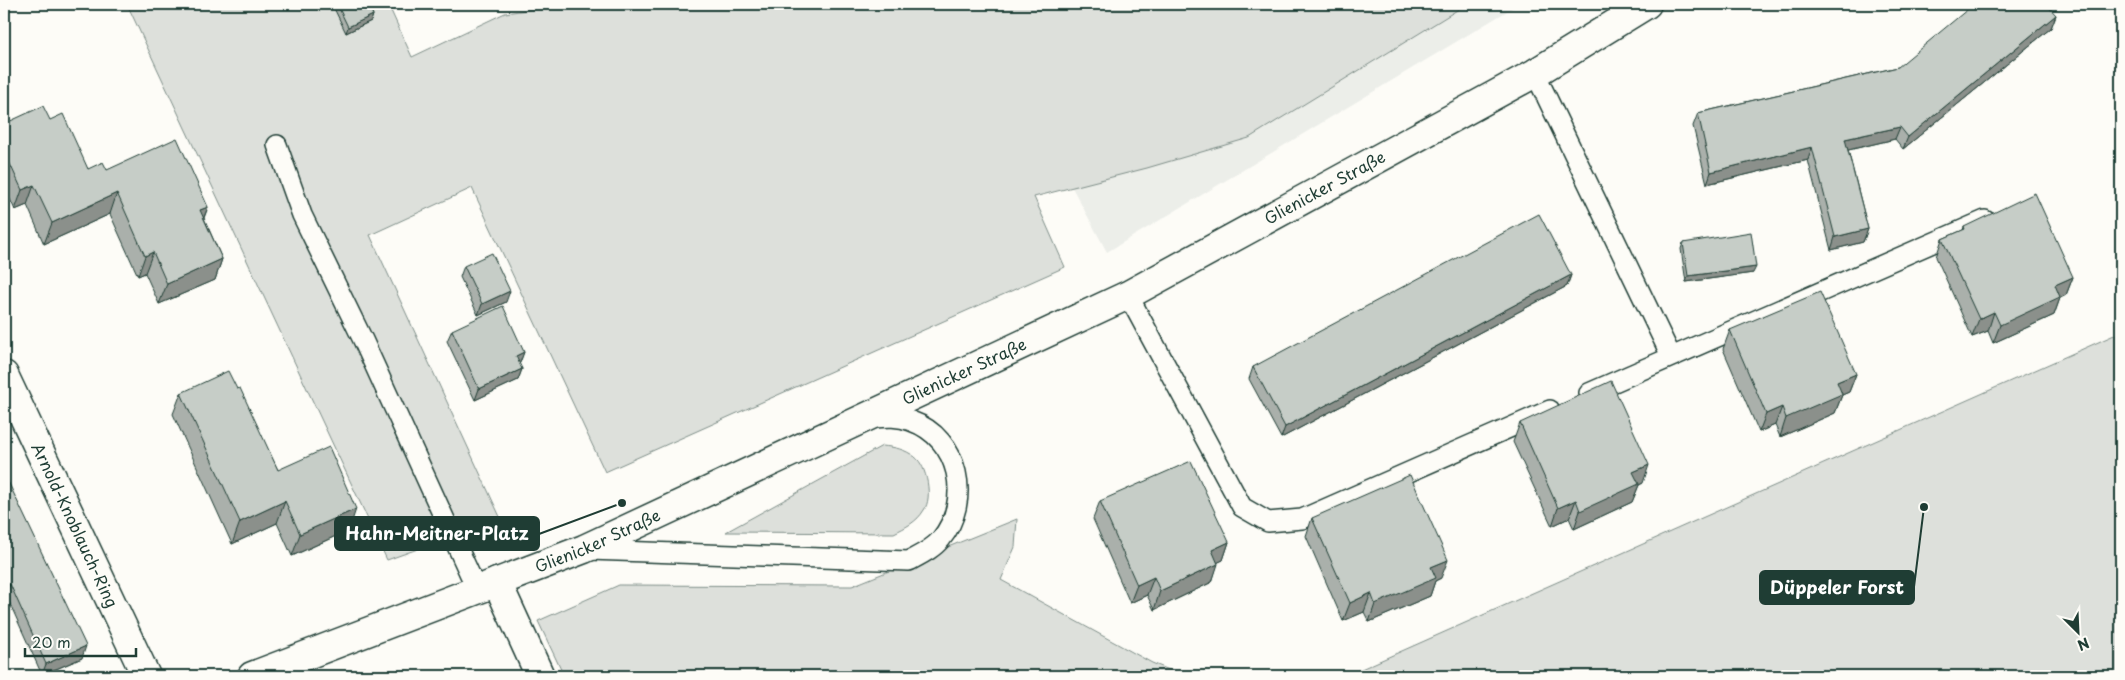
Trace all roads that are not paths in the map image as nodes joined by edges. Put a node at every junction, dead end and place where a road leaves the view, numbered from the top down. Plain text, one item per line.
1 (1647, 4) edge
2 (1535, 73) junction
3 (277, 145) dead end
4 (2002, 213) edge
5 (1128, 295) junction
6 (1671, 356) junction
7 (4, 375) edge
8 (867, 418) junction
9 (584, 549) junction
10 (487, 586) junction
11 (146, 676) edge
12 (252, 676) edge
13 (540, 676) edge

1 - 2 street, Glienicker Straße
2 - 5 street, Glienicker Straße
2 - 6 lane
3 - 10 lane
4 - 6 lane
5 - 6 lane
5 - 8 street, Glienicker Straße
7 - 11 street, Arnold-Knoblauch-Ring
8 - 9 street, Glienicker Straße
8 - 9 lane
9 - 10 street, Glienicker Straße
10 - 12 street, Glienicker Straße
10 - 13 street

